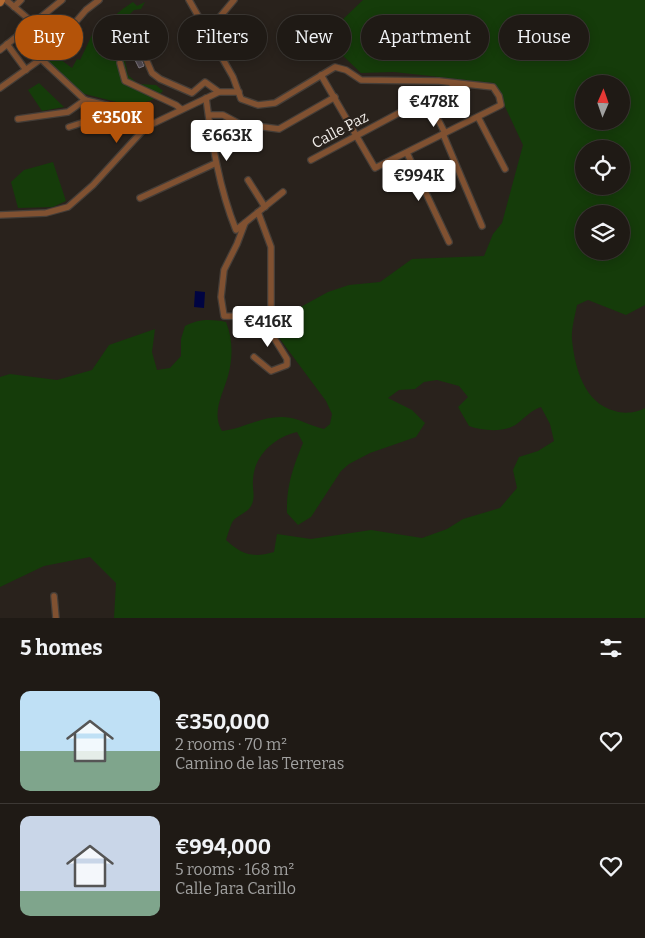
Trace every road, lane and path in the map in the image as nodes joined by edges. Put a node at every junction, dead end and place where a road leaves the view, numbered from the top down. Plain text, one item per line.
1 (6, 0) edge
2 (21, 0) edge
3 (62, 0) edge
4 (99, 0) edge
5 (189, 0) edge
6 (234, 0) edge
7 (14, 7) junction
8 (24, 15) edge
9 (44, 15) edge
10 (81, 15) edge
11 (198, 15) edge
12 (221, 15) edge
13 (15, 38) edge
14 (7, 44) junction
15 (0, 50) edge
16 (40, 60) edge
17 (42, 60) edge
18 (146, 60) edge
19 (224, 60) edge
20 (120, 63) dead end
21 (26, 70) junction
22 (321, 75) junction
23 (462, 83) junction
24 (0, 88) edge
25 (219, 92) junction
26 (239, 92) junction
27 (335, 97) junction
28 (206, 98) junction
29 (427, 98) junction
30 (85, 100) junction
31 (182, 110) junction
32 (135, 115) junction
33 (209, 115) junction
34 (478, 117) junction
35 (18, 119) dead end
36 (69, 127) dead end
37 (146, 127) junction
38 (444, 134) junction
39 (356, 135) junction
40 (407, 152) junction
41 (311, 160) dead end
42 (216, 163) junction
43 (505, 169) dead end
44 (248, 180) dead end
45 (283, 192) dead end
46 (140, 198) dead end
47 (265, 207) junction
48 (258, 212) junction
49 (0, 215) edge
50 (245, 223) junction
51 (482, 226) dead end
52 (449, 242) dead end
53 (262, 317) junction
54 (254, 357) dead end
55 (54, 596) dead end
56 (56, 618) edge

1 - 7 street
2 - 7 street
3 - 9 street
4 - 10 street
5 - 11 street
6 - 12 street
7 - 8 street
13 - 14 street
14 - 15 street
14 - 21 street
16 - 21 street
17 - 30 street
18 - 25 street
19 - 26 street
20 - 31 street
21 - 24 street
22 - 23 street
22 - 26 street
22 - 27 street
23 - 29 street, Calle Paz
23 - 34 street
25 - 26 street
25 - 28 street
27 - 33 street
27 - 39 street
28 - 31 street
28 - 33 street
29 - 38 street
29 - 39 street, Calle Paz
30 - 32 street
30 - 35 street
31 - 37 street
32 - 36 street
32 - 37 street
33 - 42 street
34 - 38 street
34 - 43 street
37 - 49 street
38 - 40 street
38 - 51 street
39 - 40 street
39 - 41 street, Calle Paz
40 - 52 street
42 - 46 street
42 - 50 street
44 - 47 street
45 - 47 street
47 - 48 street
48 - 50 street
48 - 53 street
50 - 53 street
53 - 54 street
55 - 56 street

